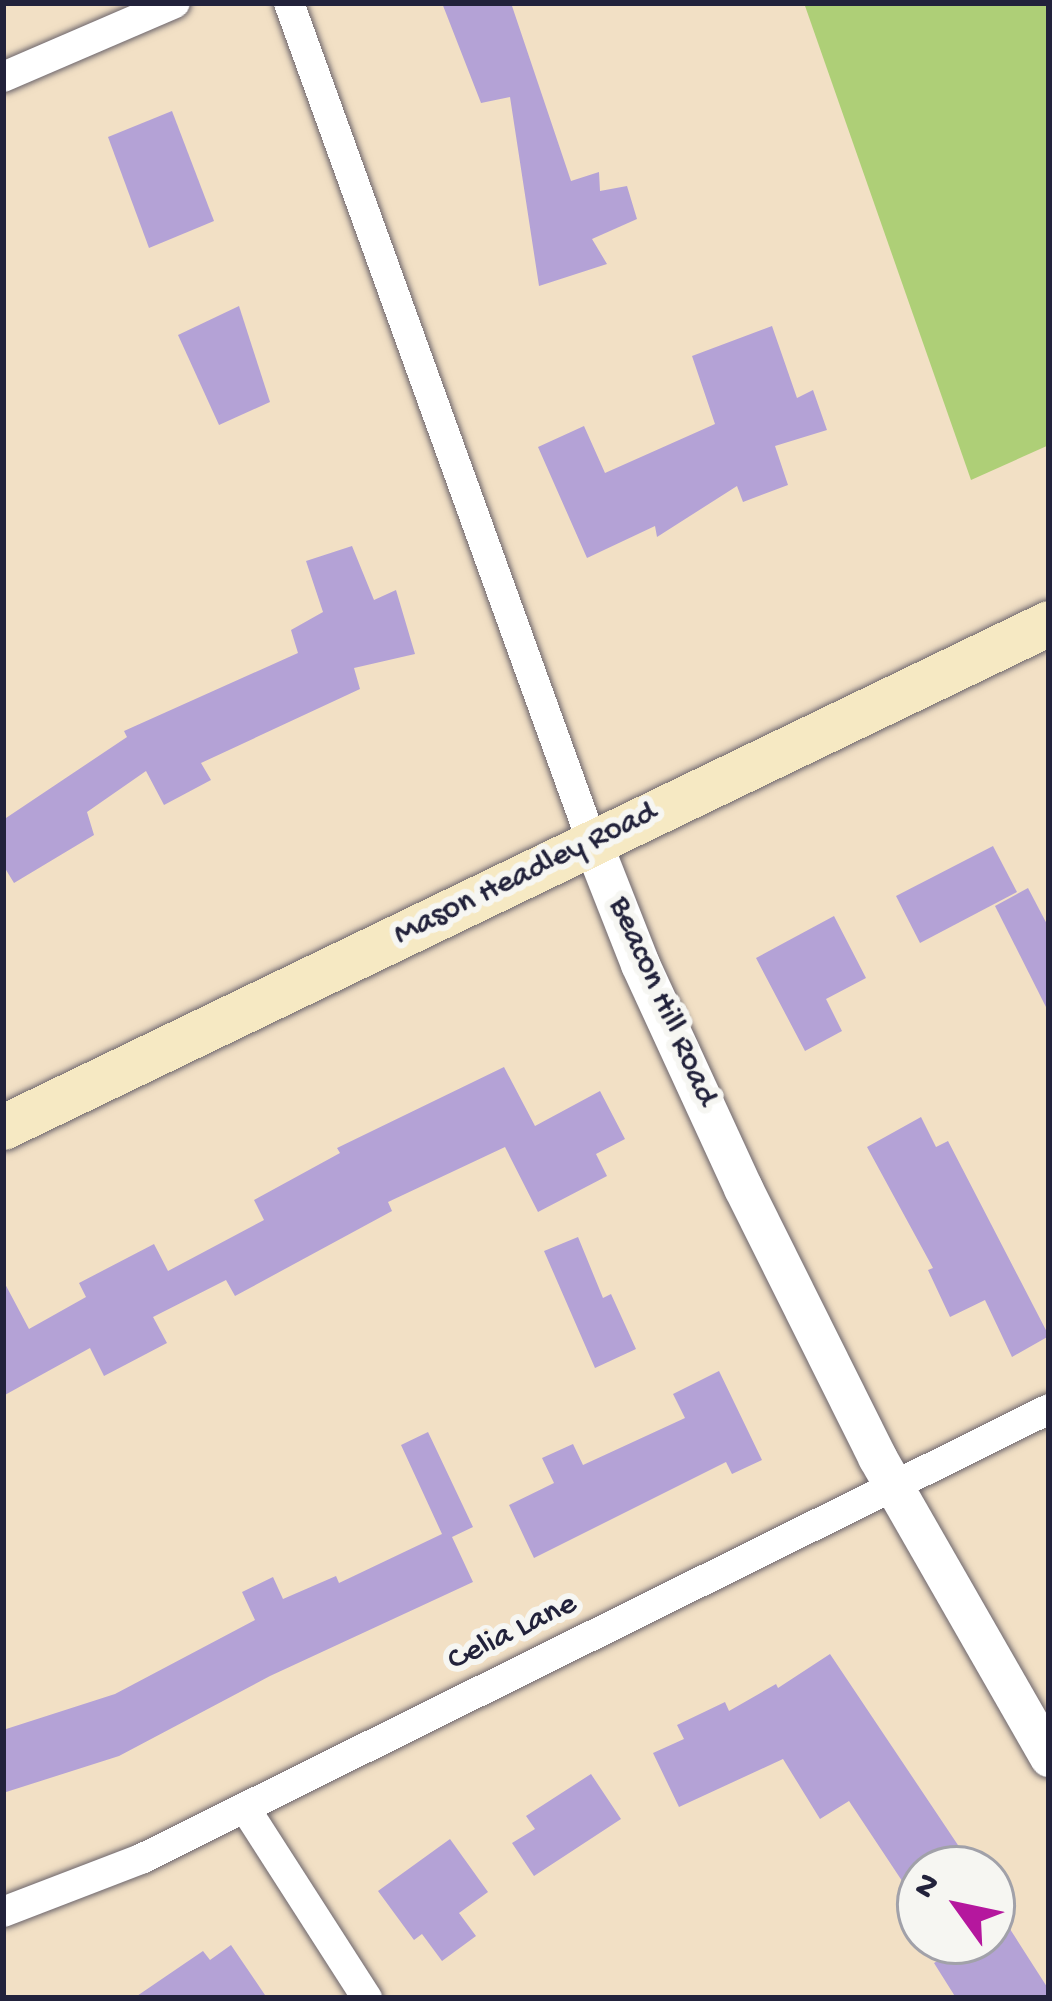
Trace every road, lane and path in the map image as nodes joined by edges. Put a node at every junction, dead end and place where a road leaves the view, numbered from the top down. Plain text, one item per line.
1 (175, 3) edge
2 (290, 3) edge
3 (3, 77) edge
4 (1049, 622) edge
5 (592, 842) junction
6 (3, 1126) edge
7 (1049, 1409) edge
8 (891, 1486) junction
9 (1049, 1756) edge
10 (245, 1808) junction
11 (3, 1912) edge
12 (367, 1998) edge

1 - 3 street
2 - 5 street, Beacon Hill Road
4 - 5 main road, Mason Headley Road
5 - 6 main road, Mason Headley Road
5 - 8 street, Beacon Hill Road
7 - 8 street, Celia Lane
8 - 9 street, Beacon Hill Road
8 - 10 street, Celia Lane
10 - 11 street, Celia Lane
10 - 12 street

